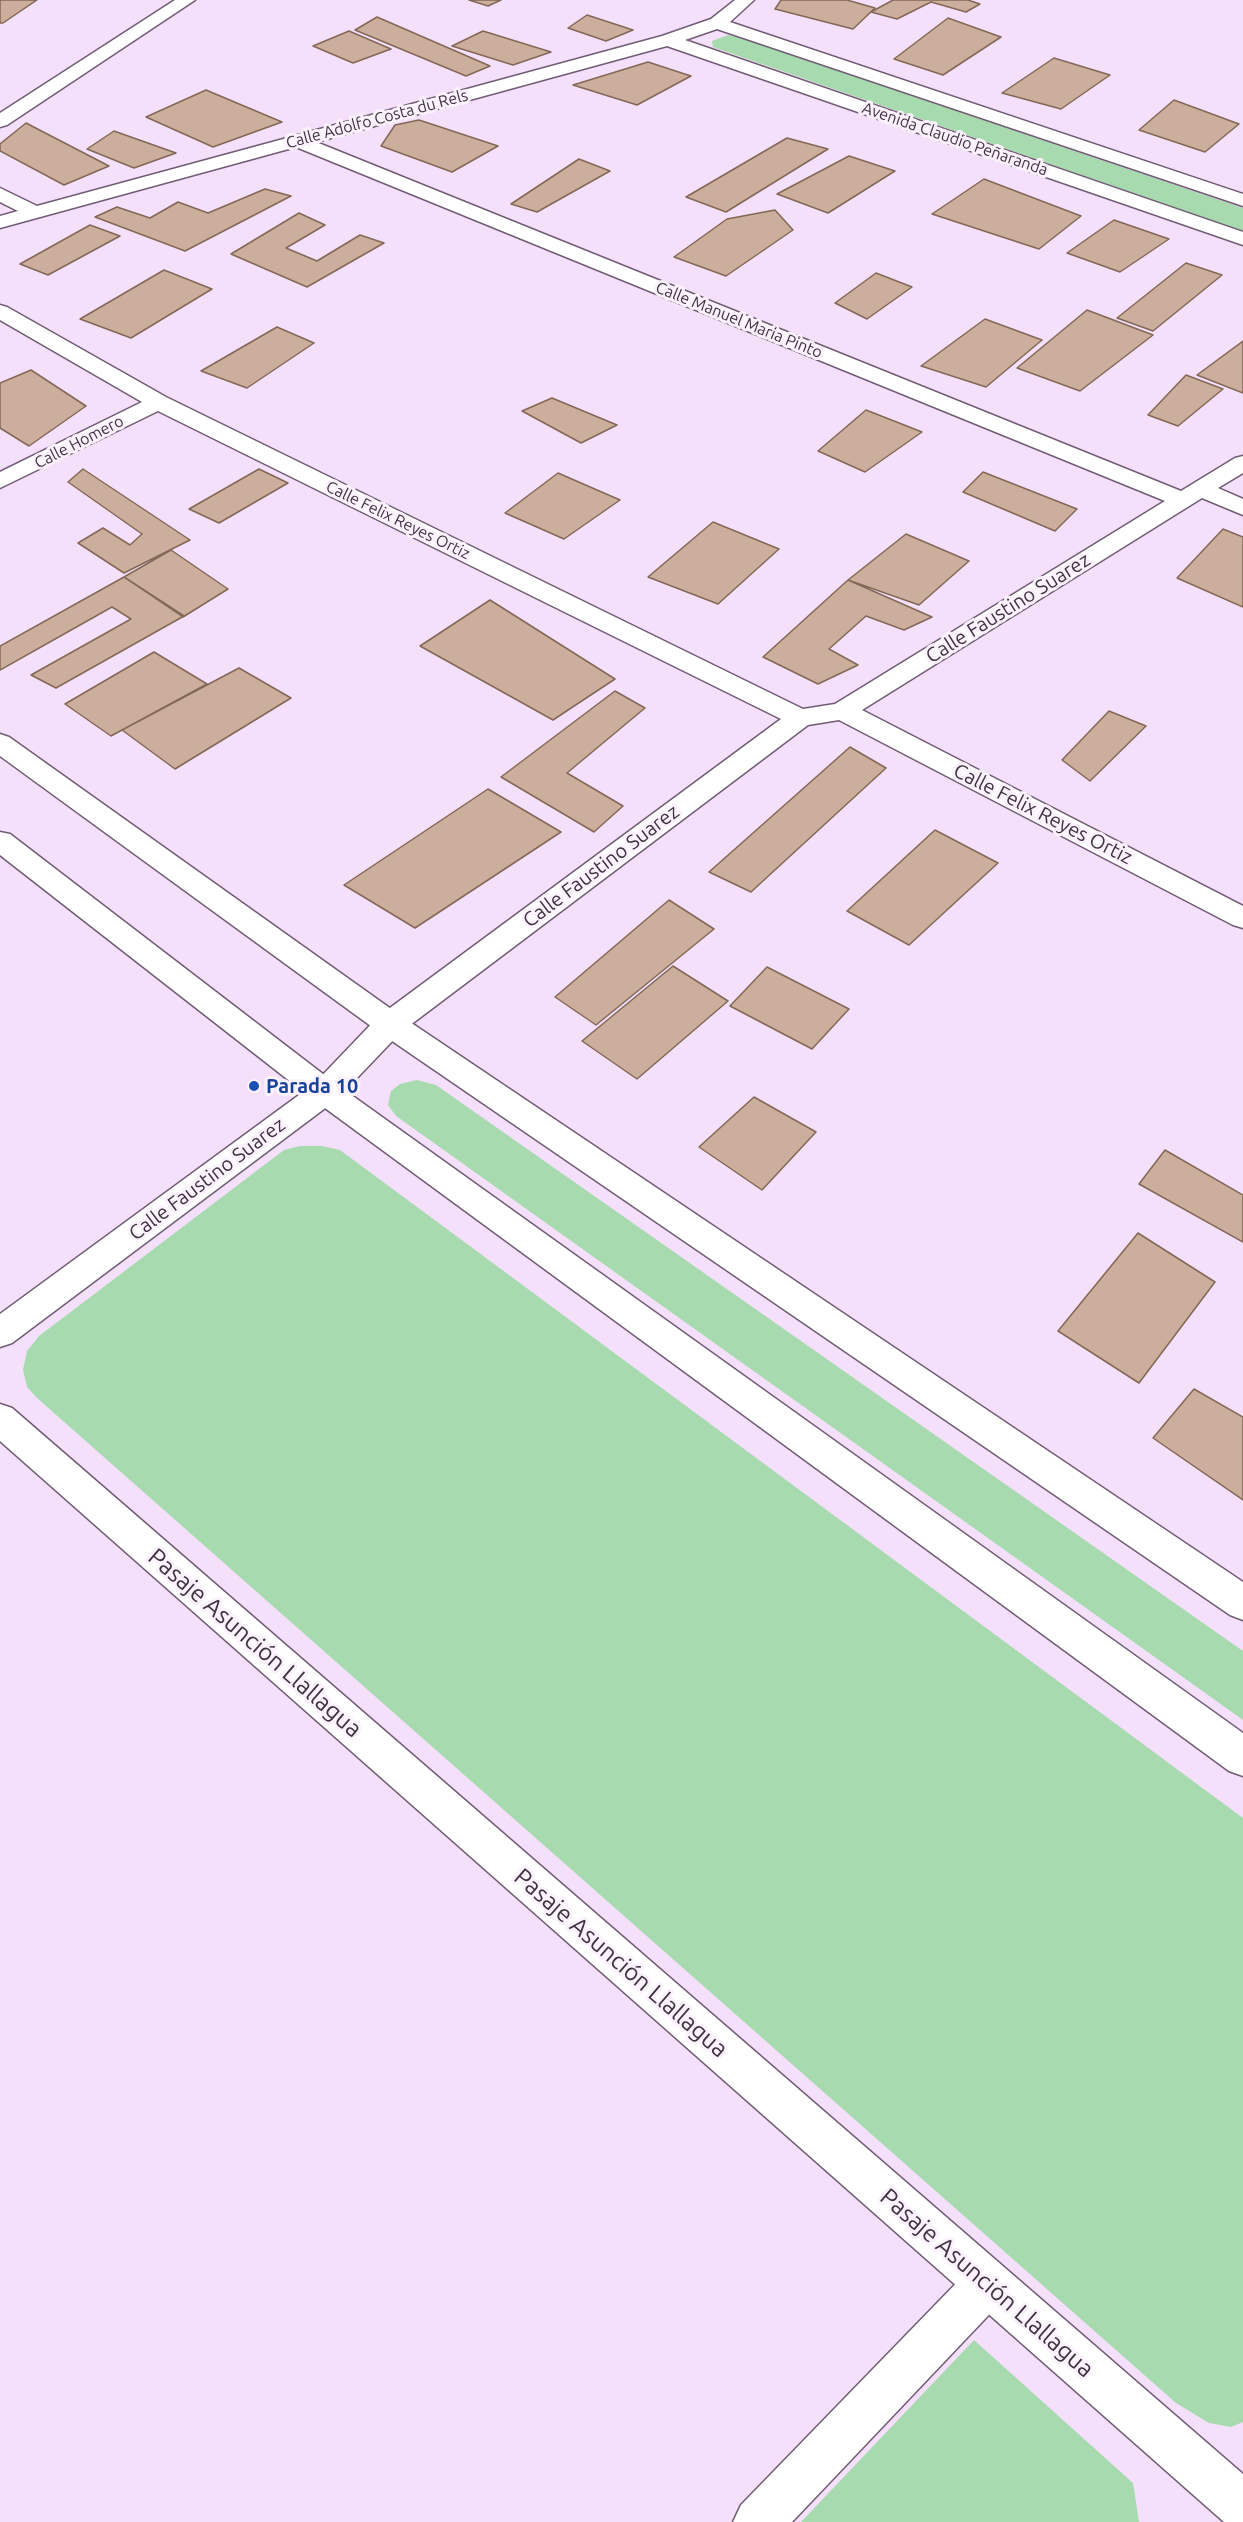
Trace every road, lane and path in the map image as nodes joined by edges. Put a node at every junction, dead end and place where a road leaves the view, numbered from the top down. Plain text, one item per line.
1 (187, 0) edge
2 (746, 0) edge
3 (717, 23) junction
4 (668, 40) junction
5 (0, 121) edge
6 (296, 140) junction
7 (0, 194) edge
8 (1243, 200) edge
9 (36, 213) junction
10 (0, 222) edge
11 (1243, 239) edge
12 (0, 311) edge
13 (158, 402) junction
14 (1243, 463) edge
15 (0, 481) edge
16 (1191, 494) junction
17 (1243, 508) edge
18 (842, 711) junction
19 (800, 718) junction
20 (0, 743) edge
21 (0, 841) edge
22 (1243, 918) edge
23 (390, 1024) junction
24 (325, 1092) junction
25 (0, 1333) edge
26 (0, 1419) edge
27 (1243, 1603) edge
28 (1243, 1757) edge
29 (987, 2284) junction
30 (1243, 2506) edge
31 (758, 2522) edge

1 - 5 street
2 - 3 street, Calle Adolfo Costa du Rels
3 - 4 street, Calle Adolfo Costa du Rels
3 - 8 street, Avenida Claudio Peñaranda
4 - 6 street, Calle Adolfo Costa du Rels
4 - 11 street, Avenida Claudio Peñaranda
6 - 9 street, Calle Adolfo Costa du Rels
6 - 16 street, Calle Manuel Maria Pinto
7 - 9 street
9 - 10 street, Calle Adolfo Costa du Rels
12 - 13 street, Calle Felix Reyes Ortiz
13 - 15 street, Calle Homero
13 - 19 street, Calle Felix Reyes Ortiz
14 - 16 street, Calle Faustino Suarez
16 - 17 street, Calle Manuel Maria Pinto
16 - 18 street, Calle Faustino Suarez
18 - 19 street, Calle Faustino Suarez
18 - 22 street, Calle Felix Reyes Ortiz
19 - 23 street, Calle Faustino Suarez
20 - 23 street
21 - 24 street
23 - 24 street, Calle Faustino Suarez
23 - 27 street
24 - 25 street, Calle Faustino Suarez
24 - 28 street
26 - 29 street, Pasaje Asunción Llallagua
29 - 30 street, Pasaje Asunción Llallagua
29 - 31 street

